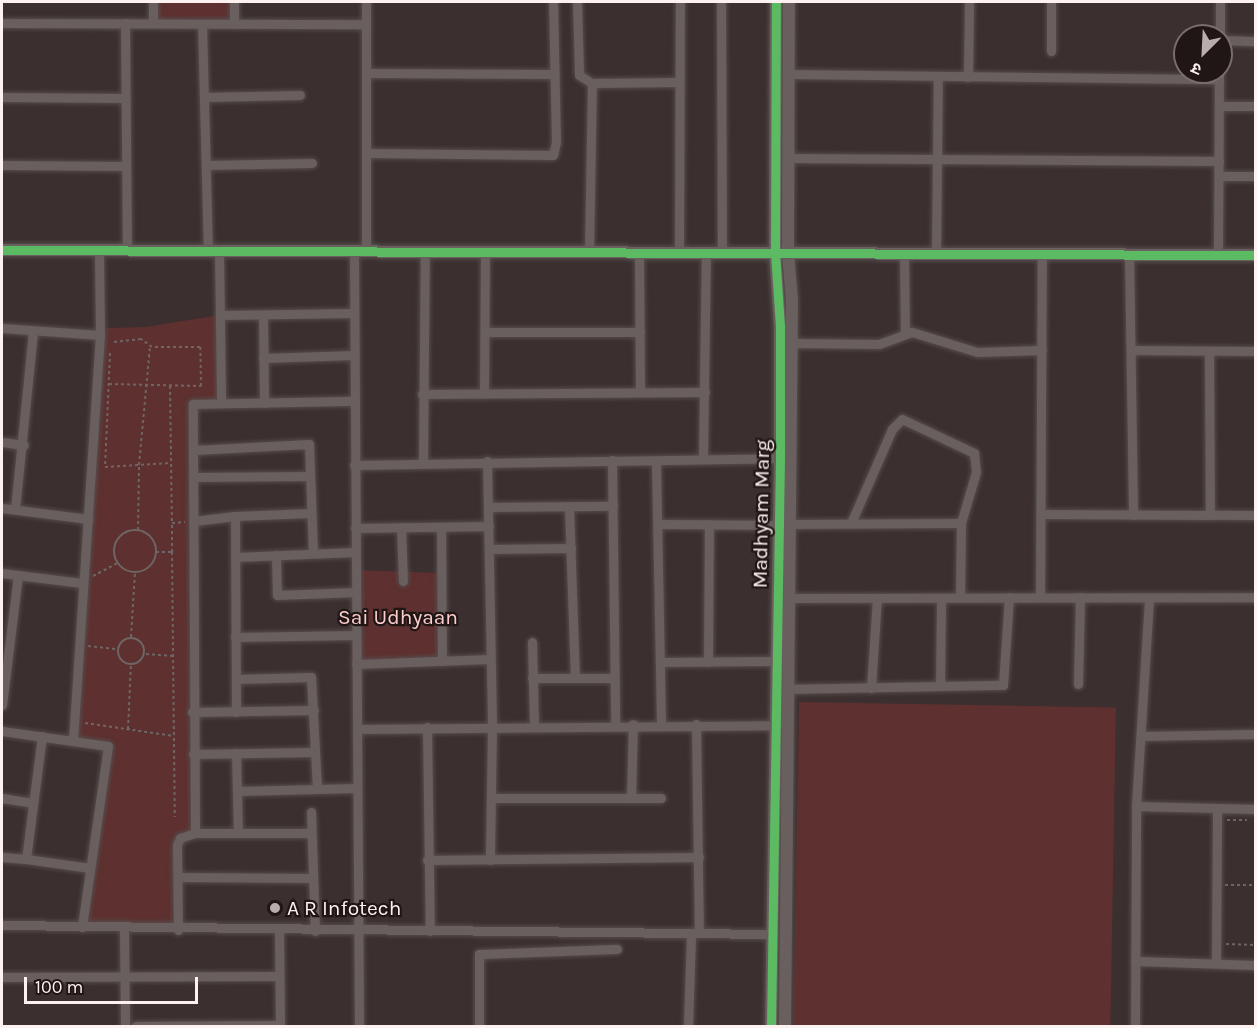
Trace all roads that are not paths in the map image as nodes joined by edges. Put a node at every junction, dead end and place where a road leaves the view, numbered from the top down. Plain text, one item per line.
1 (153, 2) edge
2 (234, 2) edge
3 (366, 2) edge
4 (553, 2) edge
5 (577, 2) edge
6 (680, 2) edge
7 (721, 2) edge
8 (777, 2) edge
9 (789, 2) edge
10 (969, 2) edge
11 (1051, 2) edge
12 (1220, 2) edge
13 (2, 23) edge
14 (125, 23) junction
15 (153, 23) junction
16 (202, 24) junction
17 (234, 24) junction
18 (366, 24) junction
19 (1220, 24) edge
20 (1233, 39) edge
21 (1256, 41) edge
22 (1051, 51) dead end
23 (366, 73) junction
24 (554, 74) junction
25 (789, 74) junction
26 (1173, 75) edge
27 (938, 77) junction
28 (968, 77) junction
29 (679, 82) junction
30 (592, 83) junction
31 (1219, 84) edge
32 (300, 95) dead end
33 (2, 97) edge
34 (204, 97) junction
35 (125, 98) junction
36 (1219, 106) junction
37 (1256, 106) edge
38 (366, 153) junction
39 (788, 158) junction
40 (937, 161) junction
41 (1219, 161) junction
42 (312, 163) dead end
43 (2, 165) edge
44 (206, 165) junction
45 (126, 166) junction
46 (1219, 176) junction
47 (1256, 176) edge
48 (2, 250) edge
49 (99, 250) junction
50 (127, 250) junction
51 (214, 251) junction
52 (360, 251) junction
53 (425, 252) junction
54 (485, 252) junction
55 (589, 252) junction
56 (639, 253) junction
57 (679, 253) junction
58 (706, 253) junction
59 (722, 253) junction
60 (781, 253) junction
61 (904, 254) junction
62 (936, 254) junction
63 (1042, 254) junction
64 (1129, 255) junction
65 (1218, 255) junction
66 (1256, 255) edge
67 (354, 313) junction
68 (220, 315) junction
69 (263, 315) junction
70 (2, 328) edge
71 (33, 332) junction
72 (484, 332) junction
73 (639, 332) junction
74 (905, 334) junction
75 (100, 335) junction
76 (792, 343) junction
77 (1042, 350) junction
78 (1132, 350) junction
79 (1209, 351) junction
80 (1256, 351) edge
81 (354, 355) junction
82 (263, 358) junction
83 (640, 390) junction
84 (484, 392) junction
85 (705, 392) junction
86 (422, 394) junction
87 (354, 401) junction
88 (264, 402) junction
89 (221, 403) junction
90 (2, 442) edge
91 (24, 445) junction
92 (194, 450) junction
93 (780, 458) junction
94 (703, 459) junction
95 (612, 460) junction
96 (423, 461) junction
97 (487, 461) junction
98 (656, 462) junction
99 (354, 465) junction
100 (310, 476) junction
101 (194, 477) junction
102 (613, 506) junction
103 (2, 507) edge
104 (488, 507) junction
105 (569, 507) junction
106 (15, 509) junction
107 (311, 513) junction
108 (1042, 514) junction
109 (1132, 515) junction
110 (1210, 515) junction
111 (1256, 515) edge
112 (235, 516) junction
113 (88, 519) junction
114 (194, 521) junction
115 (851, 523) junction
116 (961, 523) junction
117 (658, 524) junction
118 (709, 524) junction
119 (489, 525) junction
120 (784, 525) junction
121 (441, 526) junction
122 (401, 527) junction
123 (355, 528) junction
124 (571, 548) junction
125 (489, 549) junction
126 (355, 552) junction
127 (313, 553) junction
128 (276, 555) junction
129 (235, 557) junction
130 (2, 573) edge
131 (18, 575) junction
132 (403, 581) dead end
133 (81, 583) junction
134 (356, 592) junction
135 (960, 597) junction
136 (1009, 597) junction
137 (1040, 597) junction
138 (1080, 597) junction
139 (1149, 597) junction
140 (1256, 597) edge
141 (789, 598) junction
142 (877, 598) junction
143 (941, 598) junction
144 (356, 635) junction
145 (235, 637) junction
146 (532, 642) dead end
147 (490, 659) junction
148 (442, 661) junction
149 (777, 661) junction
150 (661, 662) junction
151 (708, 662) junction
152 (356, 664) junction
153 (4, 665) edge
154 (532, 678) junction
155 (575, 678) junction
156 (614, 678) junction
157 (236, 679) junction
158 (1078, 684) dead end
159 (940, 686) junction
160 (871, 687) junction
161 (788, 689) junction
162 (2, 705) edge
163 (314, 710) junction
164 (192, 712) junction
165 (236, 712) junction
166 (662, 723) junction
167 (534, 724) junction
168 (615, 724) junction
169 (633, 724) junction
170 (696, 724) junction
171 (778, 725) junction
172 (492, 726) junction
173 (427, 728) junction
174 (357, 729) junction
175 (2, 731) edge
176 (1254, 734) edge
177 (1142, 735) junction
178 (42, 736) junction
179 (74, 741) junction
180 (315, 752) junction
181 (193, 753) junction
182 (236, 753) junction
183 (357, 788) junction
184 (316, 789) junction
185 (238, 791) junction
186 (2, 798) edge
187 (491, 798) junction
188 (631, 798) junction
189 (661, 798) dead end
190 (33, 802) junction
191 (1136, 806) junction
192 (1216, 808) junction
193 (1256, 809) edge
194 (311, 813) dead end
195 (195, 833) junction
196 (238, 833) junction
197 (311, 833) junction
198 (2, 857) edge
199 (699, 857) junction
200 (26, 859) junction
201 (427, 860) junction
202 (490, 861) junction
203 (90, 868) junction
204 (178, 877) junction
205 (313, 878) junction
206 (2, 925) edge
207 (82, 927) junction
208 (124, 929) junction
209 (178, 930) junction
210 (279, 930) junction
211 (315, 931) junction
212 (430, 931) junction
213 (358, 932) junction
214 (695, 933) junction
215 (773, 934) junction
216 (616, 949) dead end
217 (1135, 961) junction
218 (1216, 963) junction
219 (1256, 964) edge
220 (279, 976) junction
221 (2, 977) edge
222 (124, 979) junction
223 (125, 1026) edge
224 (136, 1026) edge
225 (280, 1026) edge
226 (359, 1026) edge
227 (479, 1026) edge
228 (688, 1026) edge
229 (771, 1026) edge
230 (785, 1026) edge
231 (1135, 1026) edge

1 - 15 street
2 - 17 street
3 - 18 street
4 - 24 street
5 - 30 street
6 - 29 street
7 - 59 street
8 - 60 street, Madhyam Marg
9 - 25 street, Madhyam Marg
10 - 28 street
11 - 22 street
12 - 19 street
13 - 14 street
14 - 15 street
14 - 35 street
15 - 16 street
16 - 17 street
16 - 34 street
17 - 18 street
18 - 23 street
20 - 21 street
23 - 24 street
23 - 38 street
24 - 38 street
25 - 27 street
25 - 39 street, Madhyam Marg
26 - 28 street
27 - 28 street
27 - 40 street
29 - 30 street
29 - 57 street
30 - 55 street
31 - 36 street
32 - 34 street
33 - 35 street
34 - 44 street
35 - 45 street
36 - 37 street
36 - 41 street
38 - 52 street
39 - 40 street
39 - 60 street, Madhyam Marg
40 - 41 street
40 - 62 street
41 - 46 street
42 - 44 street
43 - 45 street
44 - 51 street
45 - 50 street
46 - 47 street
46 - 65 street
48 - 49 street
49 - 50 street
49 - 75 street
50 - 51 street
51 - 52 street
51 - 68 street
52 - 53 street
52 - 67 street
53 - 54 street
53 - 86 street
54 - 55 street
54 - 72 street
55 - 56 street
56 - 57 street
56 - 73 street
57 - 58 street
58 - 59 street
58 - 85 street
59 - 60 street
60 - 61 street
60 - 76 street, Madhyam Marg
60 - 93 street, Madhyam Marg
61 - 62 street
61 - 74 street
62 - 63 street
63 - 64 street
63 - 77 street
64 - 65 street
64 - 78 street
65 - 66 street
67 - 69 street
67 - 81 street
68 - 69 street
68 - 89 street
69 - 82 street
70 - 71 street
71 - 75 street
71 - 91 street
72 - 73 street
72 - 84 street
73 - 83 street
74 - 76 street
74 - 77 street
75 - 113 street
76 - 120 street, Madhyam Marg
77 - 108 street
78 - 79 street
78 - 109 street
79 - 80 street
79 - 110 street
81 - 82 street
81 - 87 street
82 - 88 street
83 - 84 street
83 - 85 street
84 - 86 street
85 - 94 street
86 - 96 street
87 - 88 street
87 - 99 street
88 - 89 street
89 - 92 street
90 - 91 street
91 - 106 street
92 - 100 street
92 - 101 street
93 - 94 street
93 - 120 street, Madhyam Marg
94 - 98 street
95 - 97 street
95 - 98 street
95 - 102 street
96 - 97 street
96 - 99 street
97 - 104 street
98 - 117 street
99 - 123 street
100 - 101 street
100 - 107 street
101 - 114 street
102 - 105 street
102 - 156 street
103 - 106 street
104 - 105 street
104 - 119 street
105 - 124 street
106 - 113 street
107 - 112 street
107 - 127 street
108 - 109 street
108 - 137 street
109 - 110 street
110 - 111 street
112 - 114 street
112 - 129 street
113 - 133 street
114 - 164 street
115 - 116 street
115 - 116 street
115 - 120 street
116 - 135 street
117 - 118 street
117 - 150 street
118 - 120 street
118 - 151 street
119 - 121 street
119 - 125 street
120 - 141 street, Madhyam Marg
120 - 149 street, Madhyam Marg
121 - 122 street
121 - 148 street
122 - 123 street
122 - 132 street
123 - 126 street
124 - 125 street
124 - 155 street
125 - 147 street
126 - 127 street
126 - 134 street
127 - 128 street
128 - 129 street
128 - 134 street
129 - 145 street
130 - 131 street
131 - 133 street
131 - 153 street
133 - 179 street
134 - 144 street
135 - 136 street
135 - 143 street
136 - 137 street
136 - 159 street
137 - 138 street
138 - 139 street
138 - 158 street
139 - 140 street
139 - 177 street
141 - 142 street
141 - 161 street, Madhyam Marg
142 - 143 street
142 - 160 street
143 - 159 street
144 - 145 street
144 - 152 street
145 - 157 street
146 - 154 street
147 - 148 street
147 - 172 street
148 - 152 street
149 - 151 street
149 - 171 street, Madhyam Marg
150 - 151 street
150 - 166 street
152 - 174 street
153 - 162 street
154 - 155 street
154 - 167 street
155 - 156 street
156 - 168 street
157 - 163 street
157 - 165 street
159 - 160 street
160 - 161 street
161 - 230 street, Madhyam Marg
163 - 165 street
163 - 180 street
164 - 165 street
164 - 181 street
166 - 169 street
166 - 170 street
167 - 168 street
167 - 172 street
168 - 169 street
169 - 188 street
170 - 171 street
170 - 199 street
171 - 215 street, Madhyam Marg
172 - 173 street
172 - 187 street
173 - 174 street
173 - 201 street
174 - 183 street
175 - 178 street
176 - 177 street
177 - 191 street
178 - 179 street
178 - 190 street
179 - 203 street
180 - 182 street
180 - 184 street
181 - 182 street
181 - 195 street
182 - 185 street
183 - 184 street
183 - 213 street
184 - 185 street
185 - 196 street
186 - 190 street
187 - 188 street
187 - 202 street
188 - 189 street
190 - 200 street
191 - 192 street
191 - 217 street
192 - 193 street
192 - 218 street
194 - 197 street
195 - 196 street
195 - 204 street
196 - 197 street
197 - 205 street
198 - 200 street
199 - 202 street
199 - 214 street
200 - 203 street
201 - 202 street
201 - 212 street
203 - 207 street
204 - 205 street
204 - 209 street
205 - 211 street
206 - 207 street
207 - 208 street
208 - 209 street
208 - 222 street
209 - 210 street
210 - 211 street
210 - 220 street
211 - 213 street
212 - 213 street
212 - 214 street
213 - 226 street
214 - 215 street
214 - 228 street
215 - 229 street, Madhyam Marg
216 - 227 street
217 - 218 street
217 - 231 street
218 - 219 street
220 - 222 street
220 - 225 street
221 - 222 street
222 - 223 street
224 - 225 street

